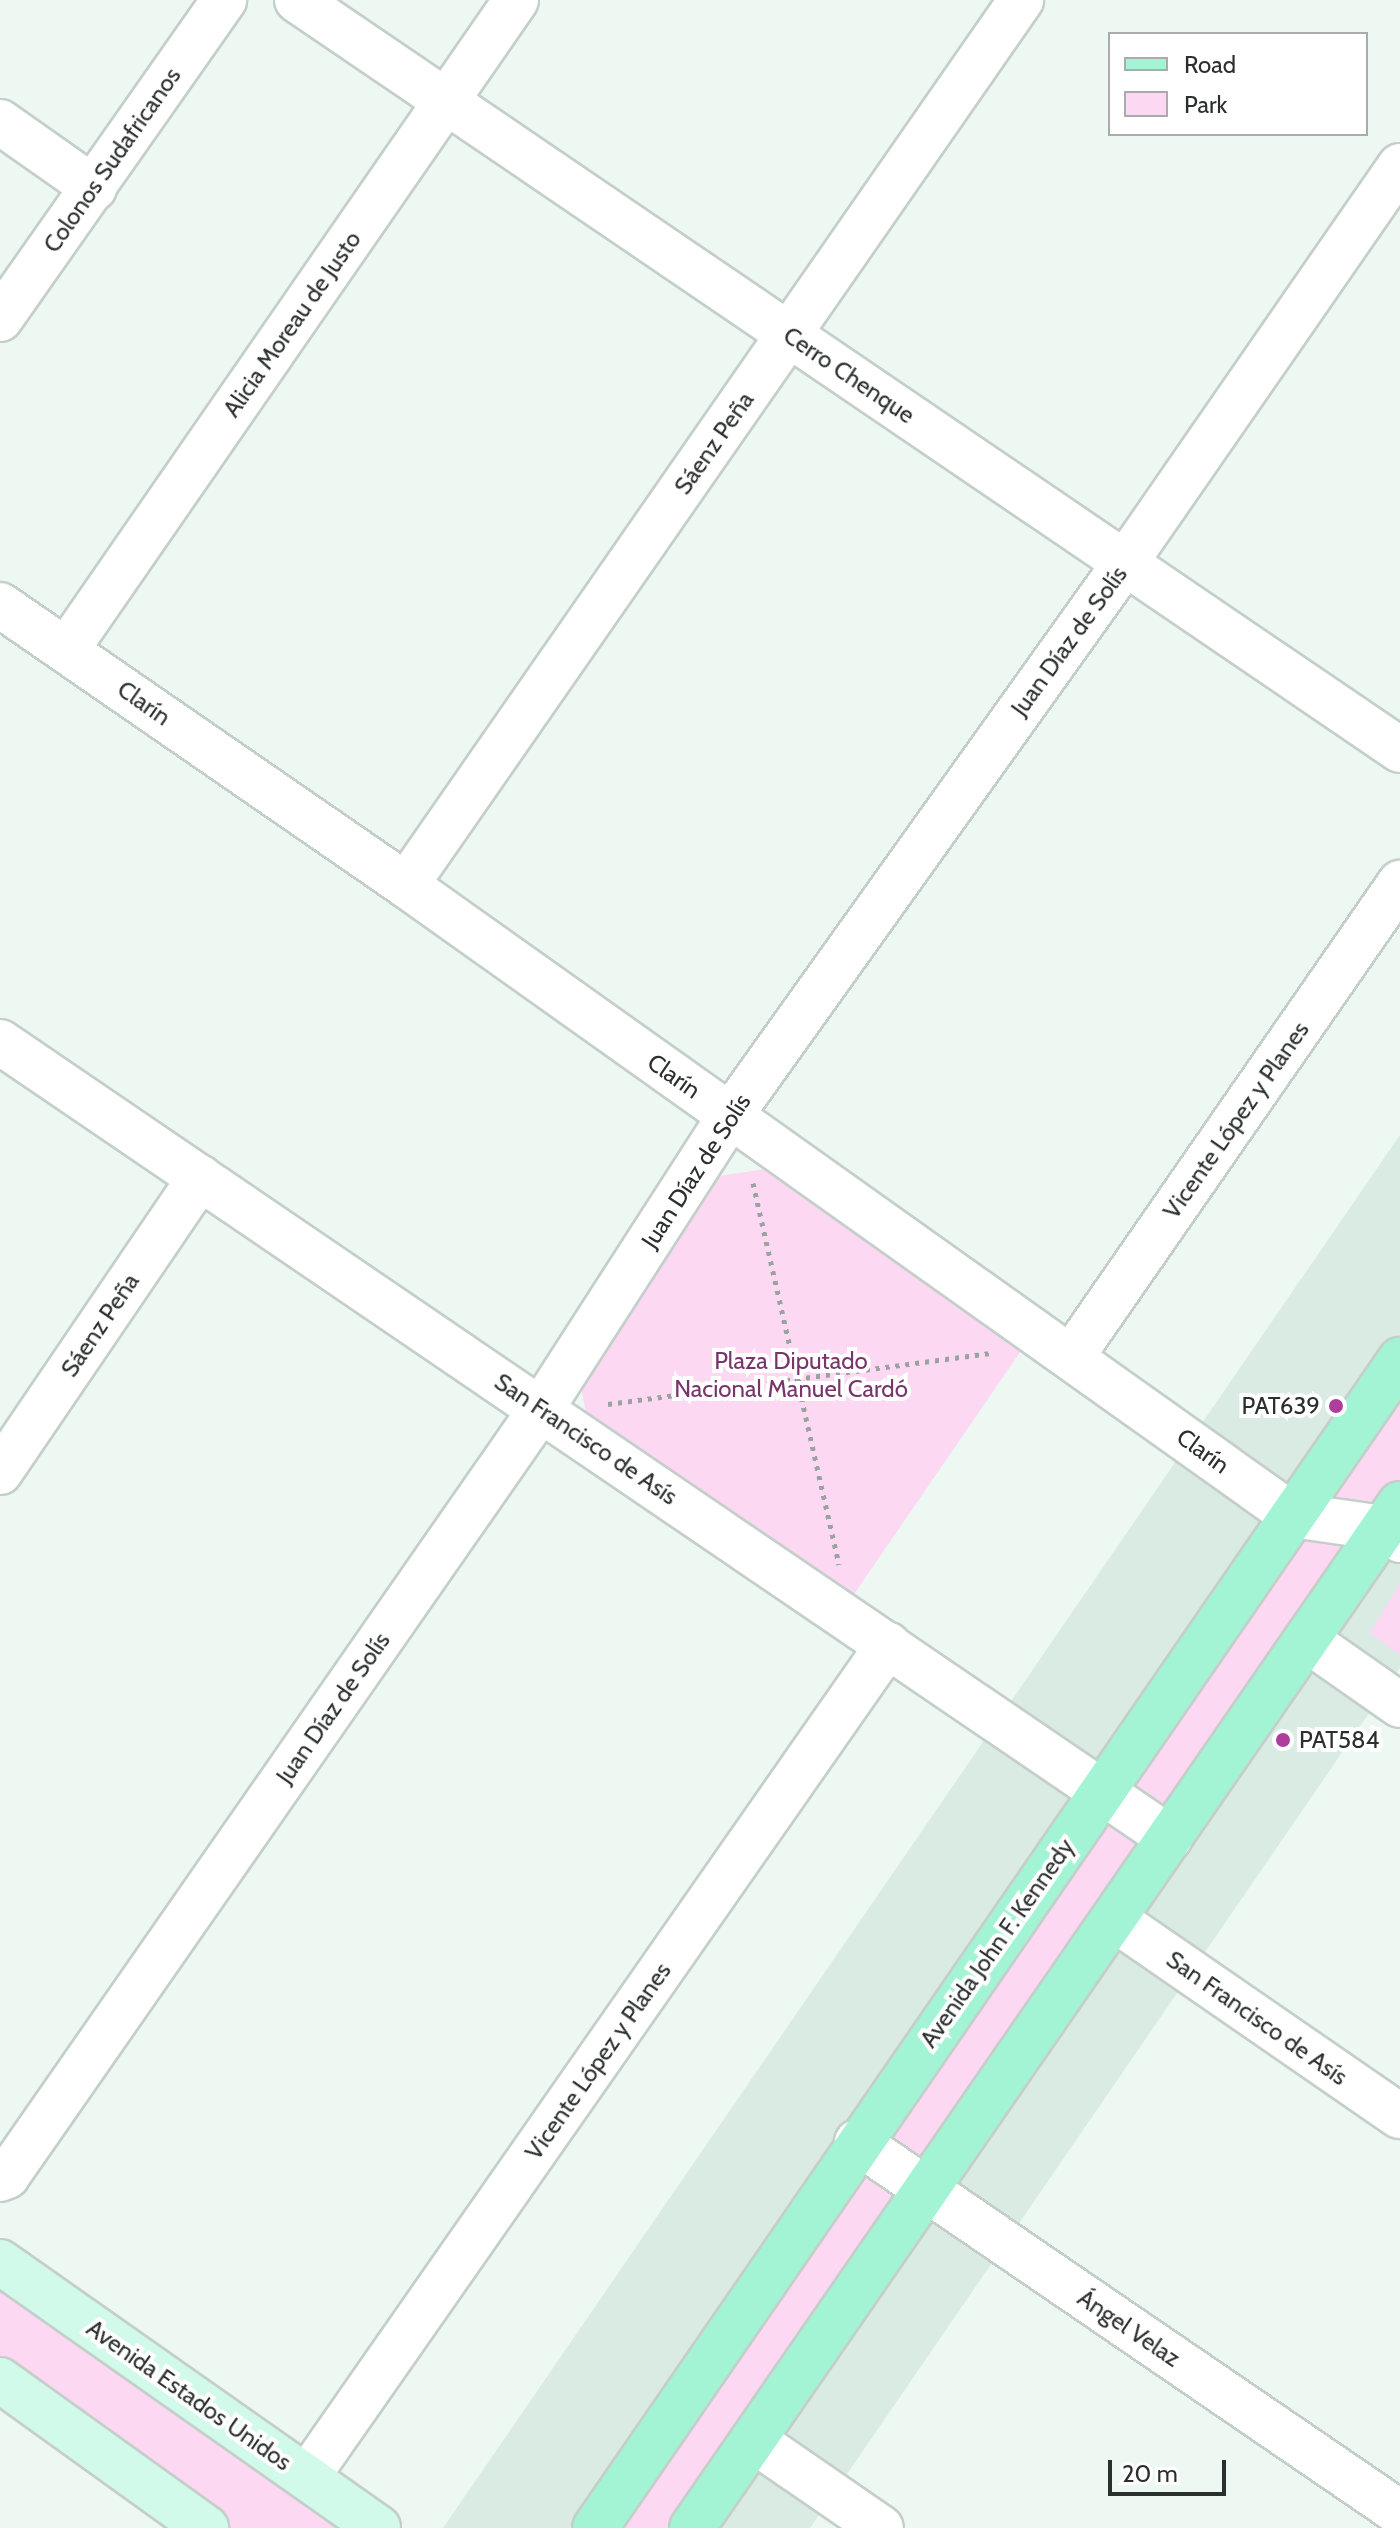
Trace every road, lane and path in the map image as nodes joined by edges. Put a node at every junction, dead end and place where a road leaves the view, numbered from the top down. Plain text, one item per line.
1 (224, 0) edge
2 (297, 0) edge
3 (516, 0) edge
4 (1021, 0) edge
5 (447, 101) junction
6 (0, 122) edge
7 (1400, 166) edge
8 (94, 188) junction
9 (0, 319) edge
10 (789, 334) junction
11 (1125, 563) junction
12 (0, 605) edge
13 (67, 649) junction
14 (1400, 750) edge
15 (1400, 883) edge
16 (406, 885) junction
17 (0, 1042) edge
18 (730, 1116) junction
19 (751, 1171) dead end
20 (200, 1178) junction
21 (1008, 1350) dead end
22 (1072, 1356) junction
23 (1400, 1360) edge
24 (798, 1382) junction
25 (601, 1405) dead end
26 (541, 1409) junction
27 (0, 1472) edge
28 (1292, 1515) junction
29 (1394, 1524) edge
30 (842, 1574) dead end
31 (1307, 1640) junction
32 (888, 1645) junction
33 (1400, 1705) edge
34 (1103, 1791) junction
35 (1170, 1838) junction
36 (1114, 1919) junction
37 (1400, 2116) edge
38 (857, 2142) junction
39 (0, 2179) edge
40 (926, 2189) junction
41 (0, 2262) edge
42 (0, 2380) edge
43 (753, 2440) junction
44 (307, 2477) junction
45 (1400, 2513) edge
46 (206, 2528) edge
47 (378, 2528) edge
48 (595, 2528) edge
49 (692, 2528) edge
50 (881, 2528) edge

1 - 8 street, Colonos Sudafricanos
2 - 5 street, Cerro Chenque
3 - 5 street, Alicia Moreau de Justo
4 - 10 street, Sáenz Peña
5 - 10 street, Cerro Chenque
5 - 13 street, Alicia Moreau de Justo
6 - 8 street
7 - 11 street, Juan Díaz de Solís
8 - 9 street, Colonos Sudafricanos
10 - 11 street, Cerro Chenque
10 - 16 street, Sáenz Peña
11 - 14 street, Cerro Chenque
11 - 18 street, Juan Díaz de Solís
12 - 13 street, Clarín
13 - 16 street, Clarín
15 - 22 street, Vicente López y Planes
16 - 18 street, Clarín
17 - 20 street, San Francisco de Asís
18 - 22 street, Clarín
18 - 26 street, Juan Díaz de Solís
19 - 24 path
20 - 26 street, San Francisco de Asís
20 - 27 street, Sáenz Peña
21 - 24 path
22 - 28 street, Clarín
23 - 28 main road, Avenida John F. Kennedy
24 - 25 path
24 - 30 path
26 - 32 street, San Francisco de Asís
26 - 39 street, Juan Díaz de Solís
28 - 29 street, Clarín
28 - 34 main road, Avenida John F. Kennedy
29 - 31 main road
31 - 33 street
31 - 35 main road
32 - 34 street, San Francisco de Asís
32 - 44 street, Vicente López y Planes
34 - 35 street, San Francisco de Asís
34 - 38 main road, Avenida John F. Kennedy
35 - 36 main road
36 - 37 street, San Francisco de Asís
36 - 40 main road
38 - 40 street, Ángel Velaz
38 - 48 main road, Avenida John F. Kennedy
40 - 43 main road
40 - 45 street, Ángel Velaz
41 - 44 main road, Avenida Estados Unidos
42 - 46 main road
43 - 49 main road
43 - 50 street
44 - 47 main road, Avenida Estados Unidos

